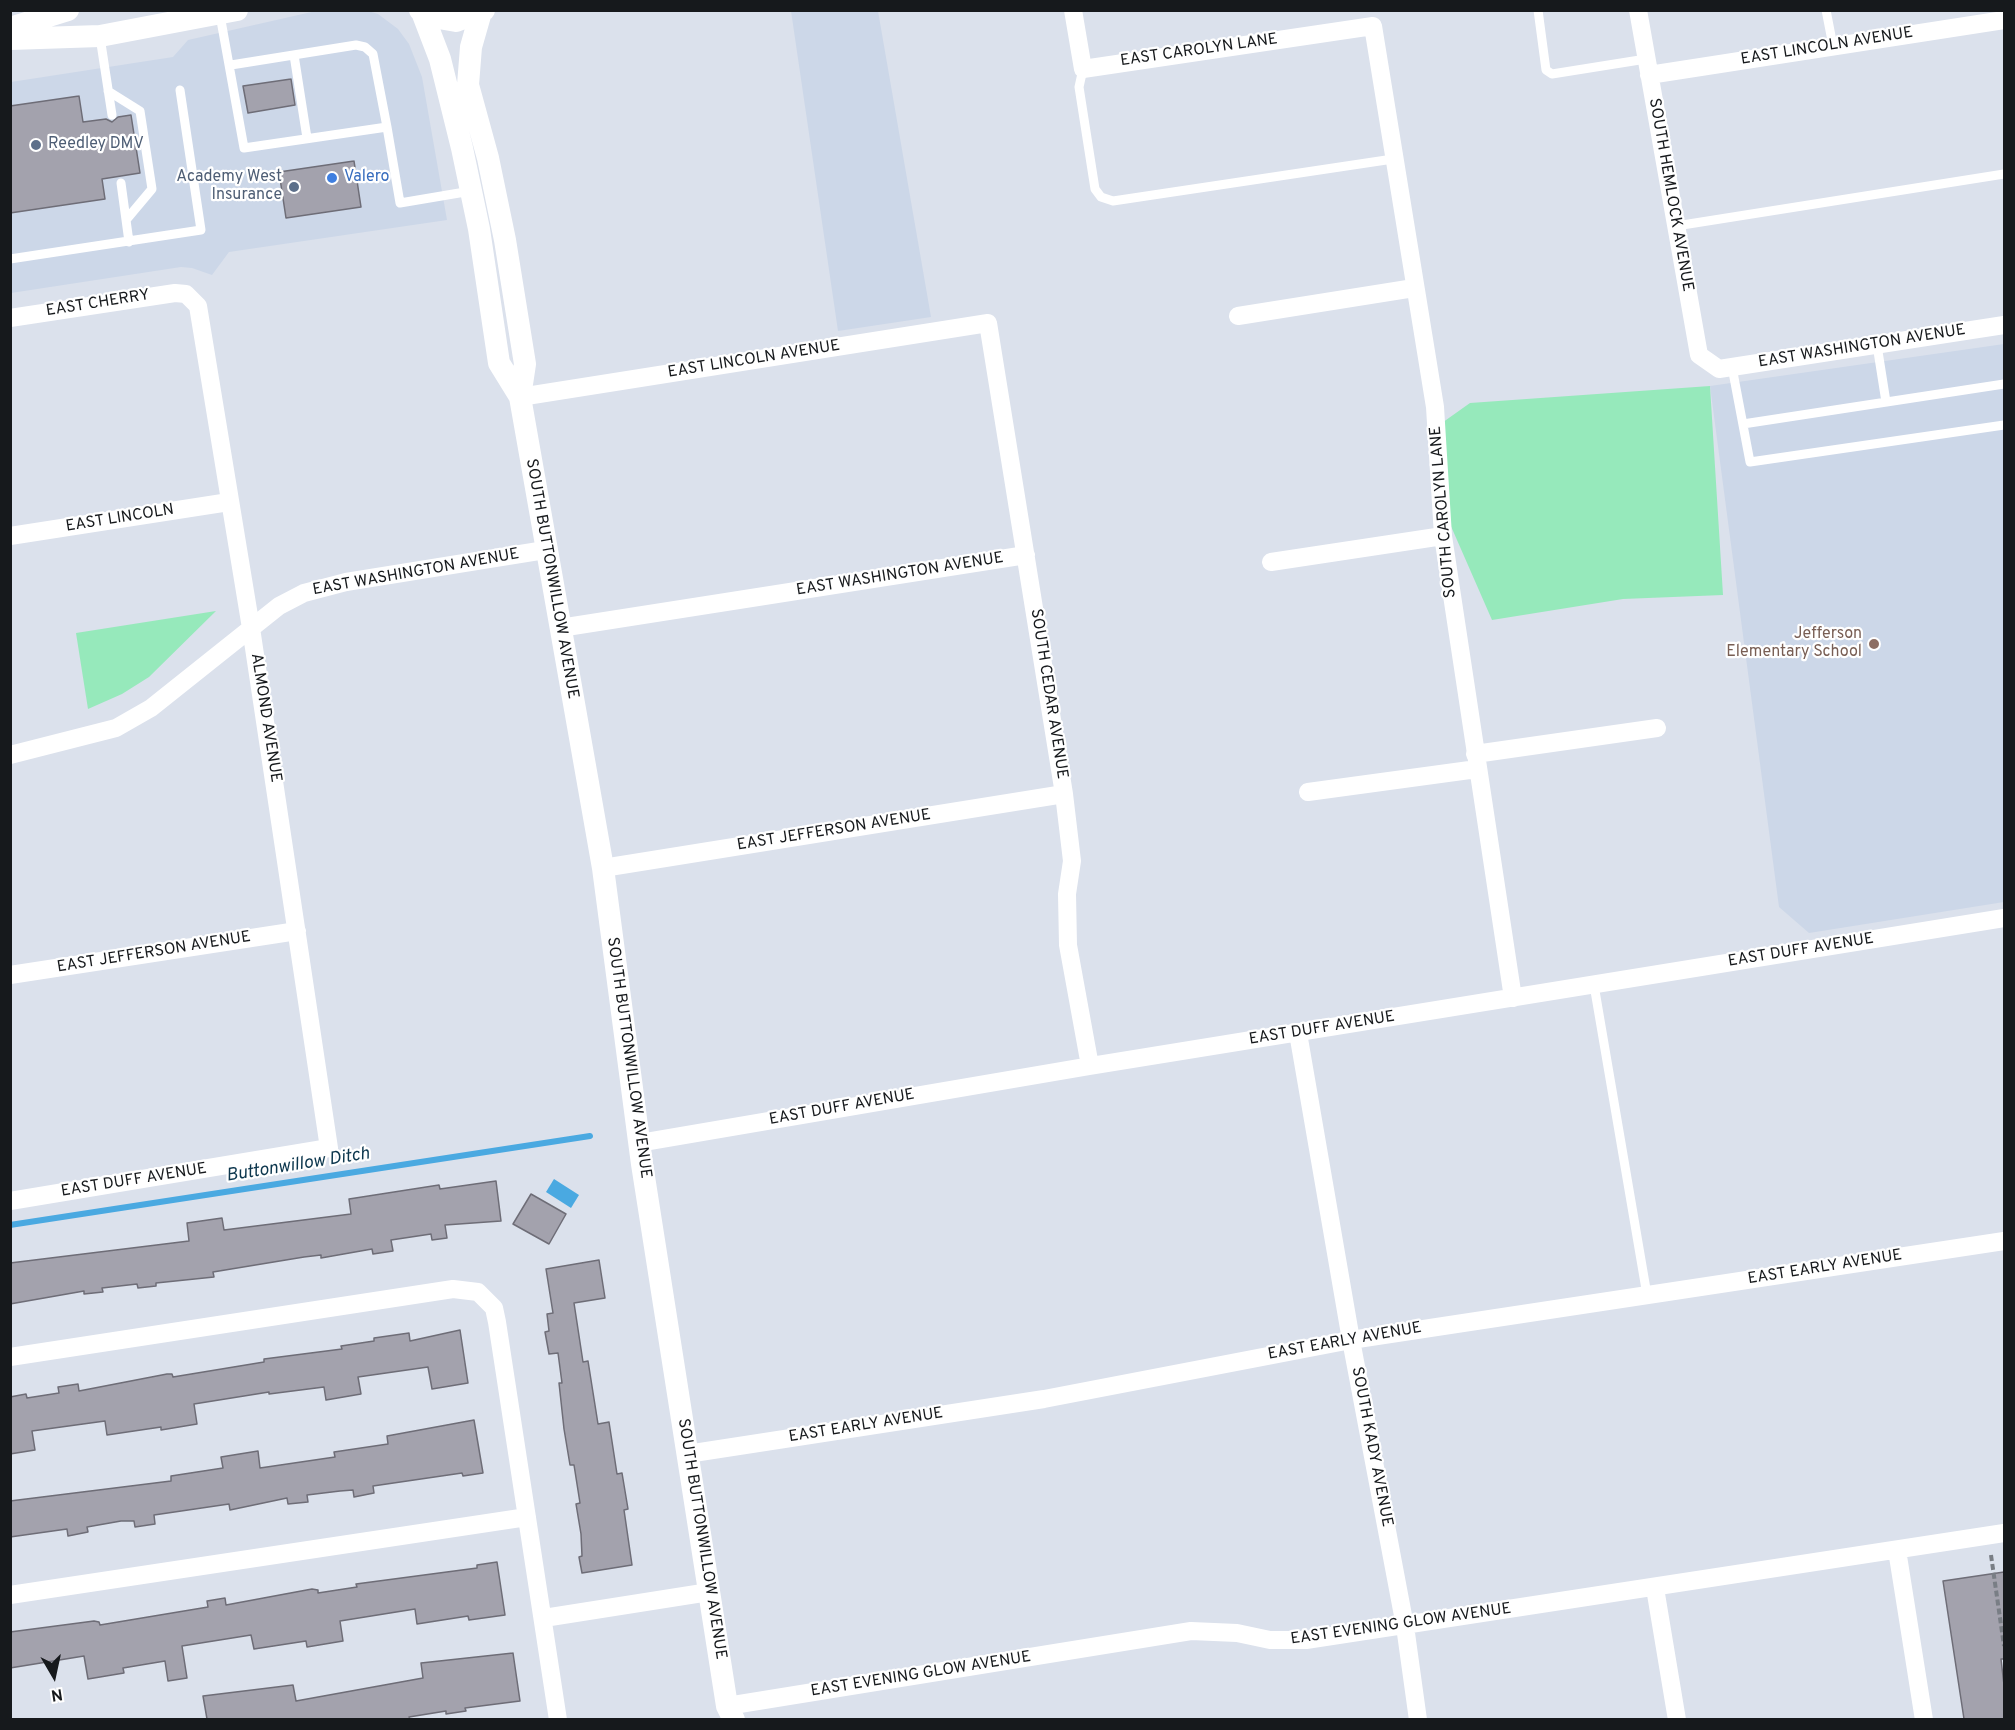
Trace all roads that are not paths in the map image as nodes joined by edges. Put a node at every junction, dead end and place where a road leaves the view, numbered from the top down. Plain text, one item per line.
1 (68, 10) edge
2 (1072, 10) edge
3 (1538, 10) edge
4 (1638, 10) edge
5 (1826, 10) edge
6 (421, 11) edge
7 (483, 11) edge
8 (228, 13) edge
9 (2004, 20) edge
10 (1373, 26) joint
11 (10, 28) edge
12 (100, 36) junction
13 (10, 39) edge
14 (1833, 46) junction
15 (294, 55) junction
16 (231, 66) junction
17 (1647, 67) junction
18 (1083, 69) junction
19 (180, 90) dead end
20 (108, 91) junction
21 (112, 115) dead end
22 (387, 127) junction
23 (308, 138) junction
24 (1393, 159) junction
25 (2004, 174) edge
26 (121, 183) dead end
27 (471, 191) junction
28 (126, 220) junction
29 (1676, 226) junction
30 (129, 242) junction
31 (10, 259) edge
32 (1413, 288) junction
33 (186, 294) joint
34 (1238, 316) dead end
35 (10, 318) edge
36 (988, 322) joint
37 (2004, 325) edge
38 (1877, 345) junction
39 (1726, 368) junction
40 (2004, 384) edge
41 (520, 397) junction
42 (1886, 402) junction
43 (1743, 424) junction
44 (2004, 425) edge
45 (229, 502) junction
46 (10, 536) edge
47 (1443, 536) junction
48 (545, 550) junction
49 (1026, 555) junction
50 (1271, 562) dead end
51 (251, 628) junction
52 (560, 628) junction
53 (1657, 728) dead end
54 (10, 755) edge
55 (1476, 762) junction
56 (1308, 792) dead end
57 (1064, 794) junction
58 (603, 867) junction
59 (2004, 918) edge
60 (297, 931) junction
61 (10, 975) edge
62 (1594, 985) junction
63 (1513, 998) junction
64 (1298, 1033) junction
65 (1090, 1066) junction
66 (639, 1143) junction
67 (329, 1148) joint
68 (10, 1201) edge
69 (2004, 1241) edge
70 (1647, 1295) junction
71 (1351, 1340) junction
72 (10, 1357) edge
73 (687, 1454) junction
74 (527, 1517) junction
75 (2004, 1533) edge
76 (1897, 1550) junction
77 (1655, 1588) junction
78 (709, 1592) junction
79 (10, 1595) edge
80 (544, 1618) junction
81 (1405, 1626) junction
82 (731, 1713) edge
83 (558, 1719) edge
84 (1418, 1719) edge
85 (1677, 1719) edge
86 (1924, 1719) edge

1 - 11 street
2 - 18 street
3 - 17 lane
4 - 17 street, SOUTH HEMLOCK AVENUE
5 - 14 lane
6 - 7 street
6 - 27 street, SOUTH BUTTONWILLOW AVENUE
7 - 41 street, SOUTH BUTTONWILLOW AVENUE
8 - 12 street
8 - 16 lane
9 - 14 street, EAST LINCOLN AVENUE
10 - 18 street, EAST CAROLYN LANE
10 - 24 street, SOUTH CAROLYN LANE
12 - 13 street
12 - 20 lane
14 - 17 street, EAST LINCOLN AVENUE
15 - 16 lane
15 - 22 lane
15 - 23 lane
16 - 23 lane
17 - 29 street, SOUTH HEMLOCK AVENUE
18 - 24 lane
19 - 30 lane
20 - 21 lane
20 - 28 lane
22 - 23 lane
22 - 27 lane
24 - 32 street, SOUTH CAROLYN LANE
25 - 29 lane
26 - 28 lane
27 - 41 street, SOUTH BUTTONWILLOW AVENUE
28 - 30 lane
29 - 39 street, SOUTH HEMLOCK AVENUE
30 - 31 lane
32 - 34 street
32 - 47 street, SOUTH CAROLYN LANE
33 - 35 street, EAST CHERRY
33 - 45 street, ALMOND AVENUE
36 - 41 street, EAST LINCOLN AVENUE
36 - 49 street, SOUTH CEDAR AVENUE
37 - 38 street, EAST WASHINGTON AVENUE
38 - 39 street, EAST WASHINGTON AVENUE
38 - 42 lane
39 - 43 lane
40 - 42 lane
41 - 48 street, SOUTH BUTTONWILLOW AVENUE
42 - 43 lane
43 - 44 lane
45 - 46 street, EAST LINCOLN
45 - 51 street, ALMOND AVENUE
47 - 50 street
47 - 55 street, SOUTH CAROLYN LANE
48 - 51 street, EAST WASHINGTON AVENUE
48 - 52 street, SOUTH BUTTONWILLOW AVENUE
49 - 52 street, EAST WASHINGTON AVENUE
49 - 57 street, SOUTH CEDAR AVENUE
51 - 54 street, EAST WASHINGTON AVENUE
51 - 60 street, ALMOND AVENUE
52 - 58 street, SOUTH BUTTONWILLOW AVENUE
53 - 55 street
55 - 56 street
55 - 63 street, SOUTH CAROLYN LANE
57 - 58 street, EAST JEFFERSON AVENUE
57 - 65 street, SOUTH CEDAR AVENUE
58 - 66 street, SOUTH BUTTONWILLOW AVENUE
59 - 62 street, EAST DUFF AVENUE
60 - 61 street, EAST JEFFERSON AVENUE
60 - 67 street, ALMOND AVENUE
62 - 63 street, EAST DUFF AVENUE
62 - 70 lane
63 - 64 street, EAST DUFF AVENUE
64 - 65 street, EAST DUFF AVENUE
64 - 71 street, SOUTH KADY AVENUE
65 - 66 street, EAST DUFF AVENUE
66 - 73 street, SOUTH BUTTONWILLOW AVENUE
67 - 68 street, EAST DUFF AVENUE
69 - 70 street, EAST EARLY AVENUE
70 - 71 street, EAST EARLY AVENUE
71 - 73 street, EAST EARLY AVENUE
71 - 81 street, SOUTH KADY AVENUE
72 - 74 street
73 - 78 street, SOUTH BUTTONWILLOW AVENUE
74 - 79 street
74 - 80 street
75 - 76 street, EAST EVENING GLOW AVENUE
76 - 77 street, EAST EVENING GLOW AVENUE
76 - 86 street
77 - 81 street, EAST EVENING GLOW AVENUE
77 - 85 street
78 - 80 street
78 - 82 street, SOUTH BUTTONWILLOW AVENUE
80 - 83 street
81 - 82 street, EAST EVENING GLOW AVENUE
81 - 84 street, SOUTH KADY AVENUE

